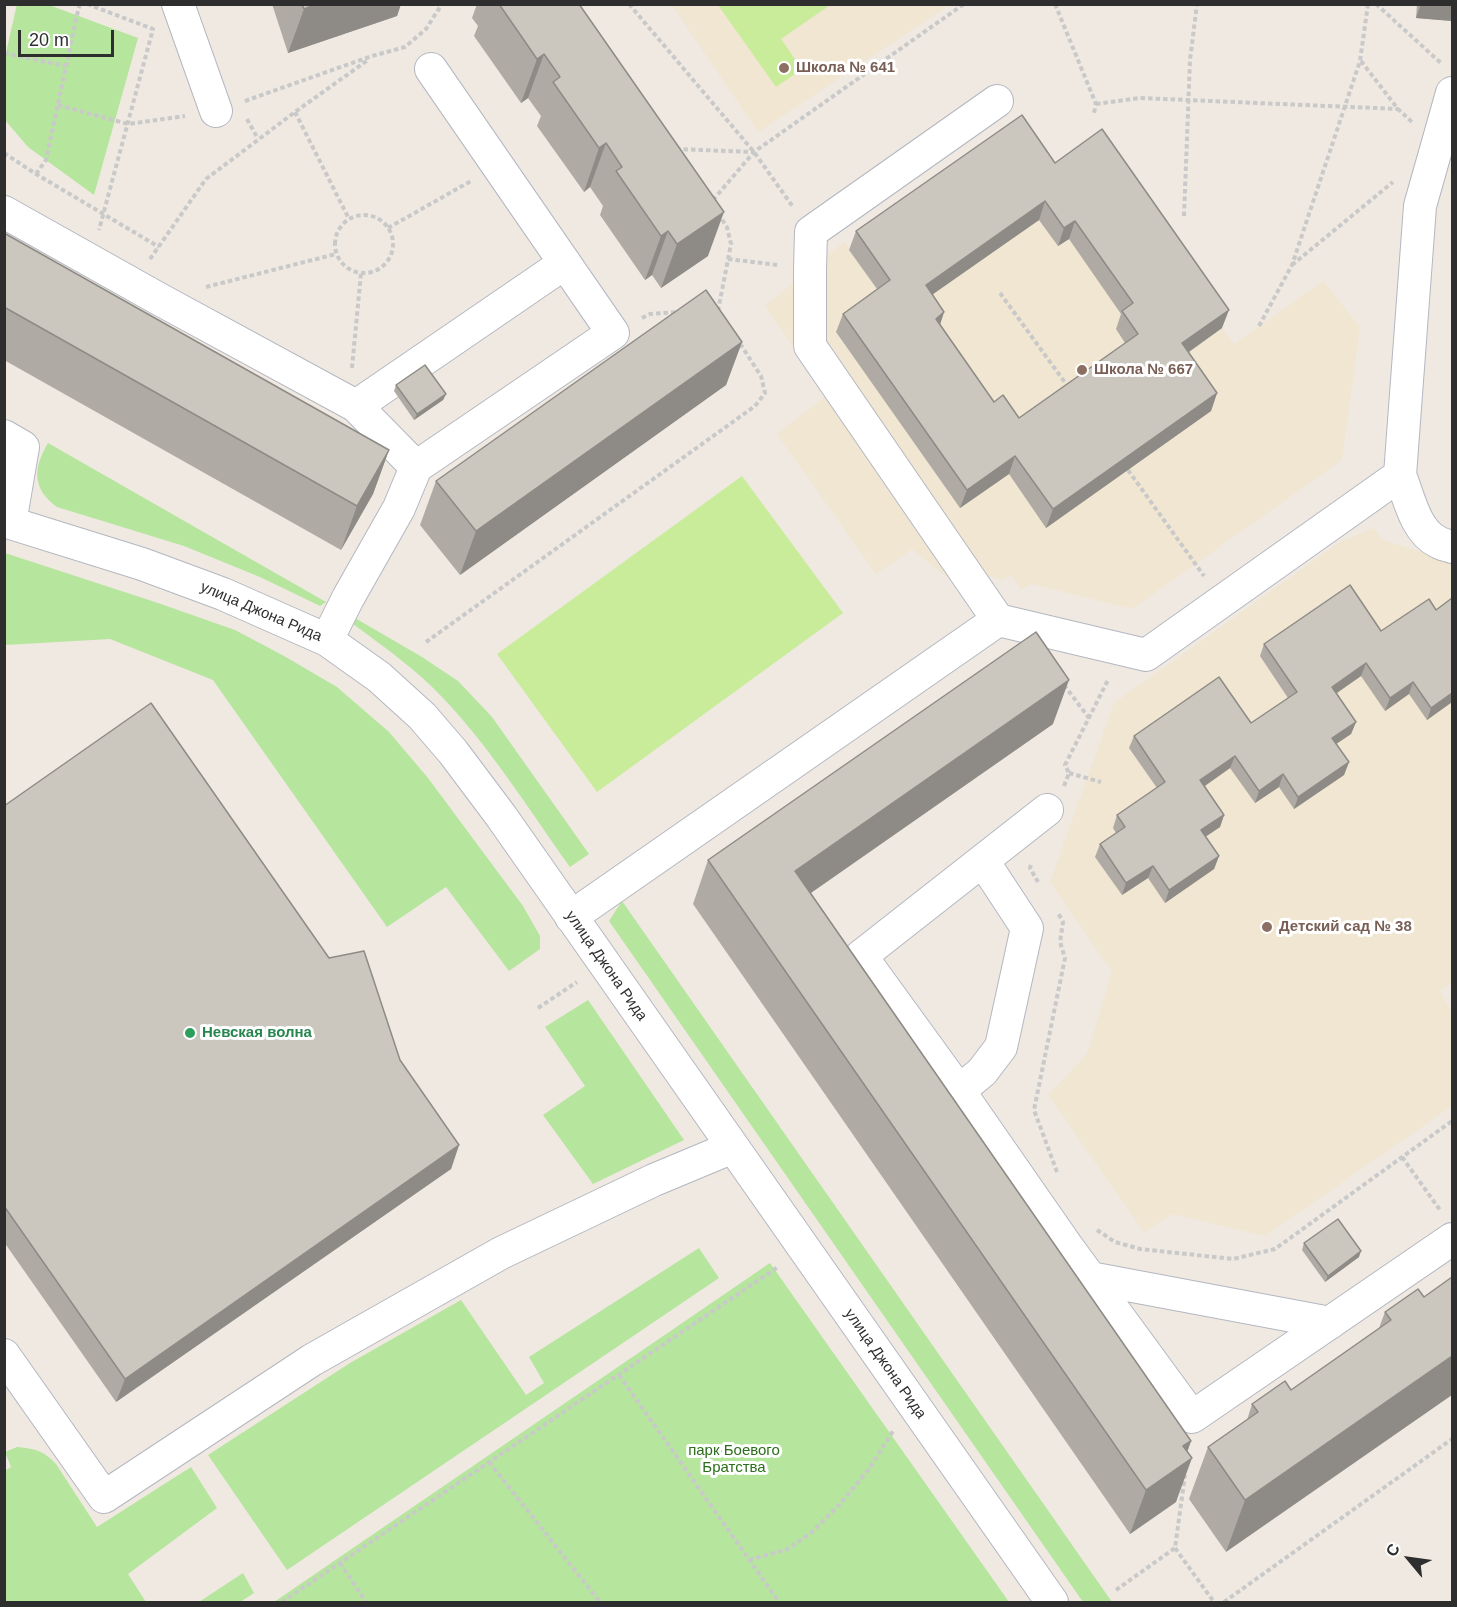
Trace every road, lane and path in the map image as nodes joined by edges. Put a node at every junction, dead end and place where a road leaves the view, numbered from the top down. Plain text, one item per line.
1 (80, 4) edge
2 (87, 4) edge
3 (178, 4) edge
4 (442, 4) edge
5 (629, 4) edge
6 (964, 4) edge
7 (1055, 4) edge
8 (1197, 4) edge
9 (1368, 4) edge
10 (1376, 4) edge
11 (4, 53) edge
12 (372, 56) junction
13 (1360, 61) junction
14 (65, 66) junction
15 (430, 69) dead end
16 (1448, 79) edge
17 (1189, 99) junction
18 (997, 101) dead end
19 (1096, 104) junction
20 (58, 105) junction
21 (1345, 106) junction
22 (1398, 109) junction
23 (216, 111) junction
24 (295, 112) junction
25 (1094, 113) dead end
26 (128, 124) junction
27 (1438, 145) junction
28 (672, 149) edge
29 (753, 152) junction
30 (4, 153) edge
31 (498, 166) junction
32 (36, 174) junction
33 (710, 203) edge
34 (4, 212) edge
35 (103, 214) junction
36 (1184, 216) dead end
37 (349, 219) junction
38 (388, 228) junction
39 (811, 232) junction
40 (159, 247) junction
41 (336, 254) junction
42 (86, 258) junction
43 (728, 259) dead end
44 (565, 263) junction
45 (810, 265) junction
46 (1292, 266) junction
47 (361, 273) junction
48 (146, 291) junction
49 (1000, 293) dead end
50 (684, 312) edge
51 (1259, 326) dead end
52 (613, 333) junction
53 (1072, 394) edge
54 (352, 404) junction
55 (4, 436) edge
56 (416, 467) junction
57 (1128, 470) edge
58 (1400, 475) junction
59 (7, 522) edge
60 (1452, 547) edge
61 (1222, 601) junction
62 (998, 620) junction
63 (327, 640) junction
64 (1124, 650) junction
65 (1060, 681) edge
66 (1089, 718) junction
67 (1069, 773) junction
68 (1101, 782) dead end
69 (1054, 802) joint
70 (1034, 857) dead end
71 (983, 861) junction
72 (1041, 886) dead end
73 (1052, 904) dead end
74 (571, 917) junction
75 (584, 977) dead end
76 (538, 1008) dead end
77 (959, 1090) junction
78 (1452, 1121) edge
79 (733, 1147) junction
80 (1402, 1157) junction
81 (1058, 1173) dead end
82 (1440, 1210) dead end
83 (1092, 1227) dead end
84 (1452, 1239) edge
85 (784, 1263) dead end
86 (1090, 1278) junction
87 (1330, 1323) junction
88 (4, 1355) edge
89 (620, 1375) junction
90 (896, 1425) dead end
91 (1452, 1439) edge
92 (489, 1462) junction
93 (1185, 1472) edge
94 (1175, 1548) junction
95 (748, 1560) junction
96 (340, 1563) junction
97 (1116, 1590) dead end
98 (282, 1602) edge
99 (366, 1602) edge
100 (600, 1602) edge
101 (779, 1602) edge
102 (1052, 1602) edge
103 (1214, 1602) edge
104 (1224, 1602) edge

1 - 14 path
2 - 26 path
3 - 23 street
4 - 12 path
5 - 29 path
6 - 29 path
7 - 19 path
8 - 17 path
9 - 13 path
10 - 16 path
11 - 14 path
12 - 23 path
12 - 24 path
13 - 21 path
13 - 22 path
14 - 20 path
15 - 31 street
16 - 27 street
17 - 19 path
17 - 21 path
17 - 36 path
18 - 39 street
19 - 25 path
20 - 26 path
20 - 32 path
21 - 22 path
21 - 46 path
22 - 27 path
23 - 26 path
24 - 37 path
24 - 40 path
26 - 35 path
27 - 46 path
27 - 58 street
28 - 29 path
29 - 33 path
29 - 39 path
30 - 32 path
31 - 38 path
31 - 44 street
32 - 35 path
34 - 42 street
35 - 40 path
35 - 42 path
37 - 38 path
37 - 41 path
38 - 47 path
39 - 45 street
40 - 48 path
41 - 47 path
41 - 48 path
42 - 48 street
43 - 45 path
44 - 52 street
44 - 54 street
45 - 62 street
46 - 51 path
47 - 54 path
48 - 54 street
49 - 53 path
50 - 52 path
52 - 56 street
54 - 56 street
55 - 59 street
56 - 63 street
57 - 61 path
58 - 60 street
58 - 61 street
59 - 63 street, улица Джона Рида
61 - 64 street
62 - 64 street
62 - 74 street
63 - 74 street, улица Джона Рида
64 - 66 path
65 - 66 path
66 - 67 path
67 - 68 path
67 - 69 path
69 - 71 street
70 - 72 path
71 - 77 street
71 - 77 street
73 - 81 path
74 - 79 street, улица Джона Рида
75 - 76 path
77 - 86 street
78 - 80 path
79 - 88 street
79 - 102 street, улица Джона Рида
80 - 82 path
80 - 83 path
84 - 87 street
85 - 89 path
86 - 87 street
86 - 87 street
89 - 92 path
89 - 95 path
90 - 95 path
91 - 104 path
92 - 96 path
92 - 100 path
93 - 94 path
94 - 97 path
94 - 103 path
95 - 101 path
96 - 98 path
96 - 99 path

